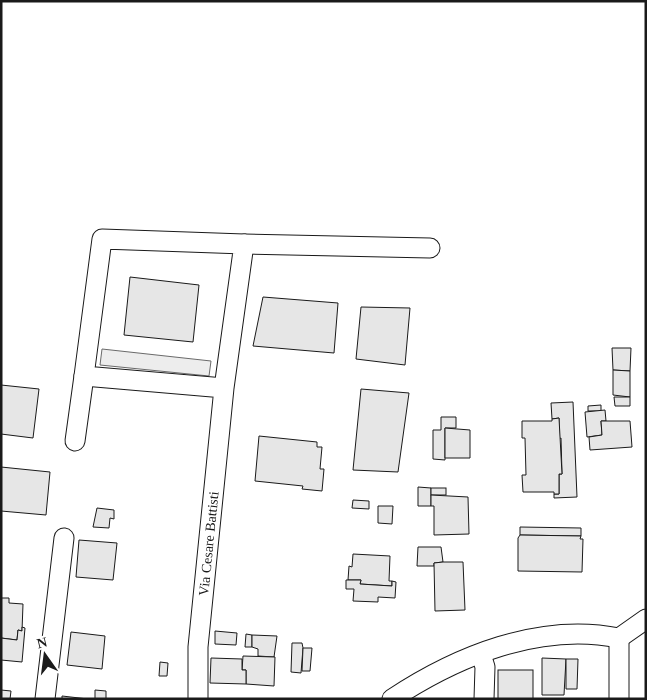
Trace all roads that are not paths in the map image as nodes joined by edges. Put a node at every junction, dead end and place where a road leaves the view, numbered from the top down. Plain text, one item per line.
1 (244, 244) junction
2 (430, 248) dead end
3 (84, 376) junction
4 (224, 388) junction
5 (75, 441) dead end
6 (64, 538) dead end
7 (646, 619) edge
8 (619, 638) junction
9 (481, 654) junction
10 (45, 699) edge
11 (198, 699) edge
12 (392, 699) edge
13 (484, 699) edge
14 (619, 699) edge

1 - 2 street
1 - 3 street
1 - 4 street, Via Cesare Battisti
3 - 4 street
3 - 5 street
4 - 11 street, Via Cesare Battisti
6 - 10 street
7 - 8 street
8 - 9 street
8 - 14 street
9 - 12 street
9 - 13 street

